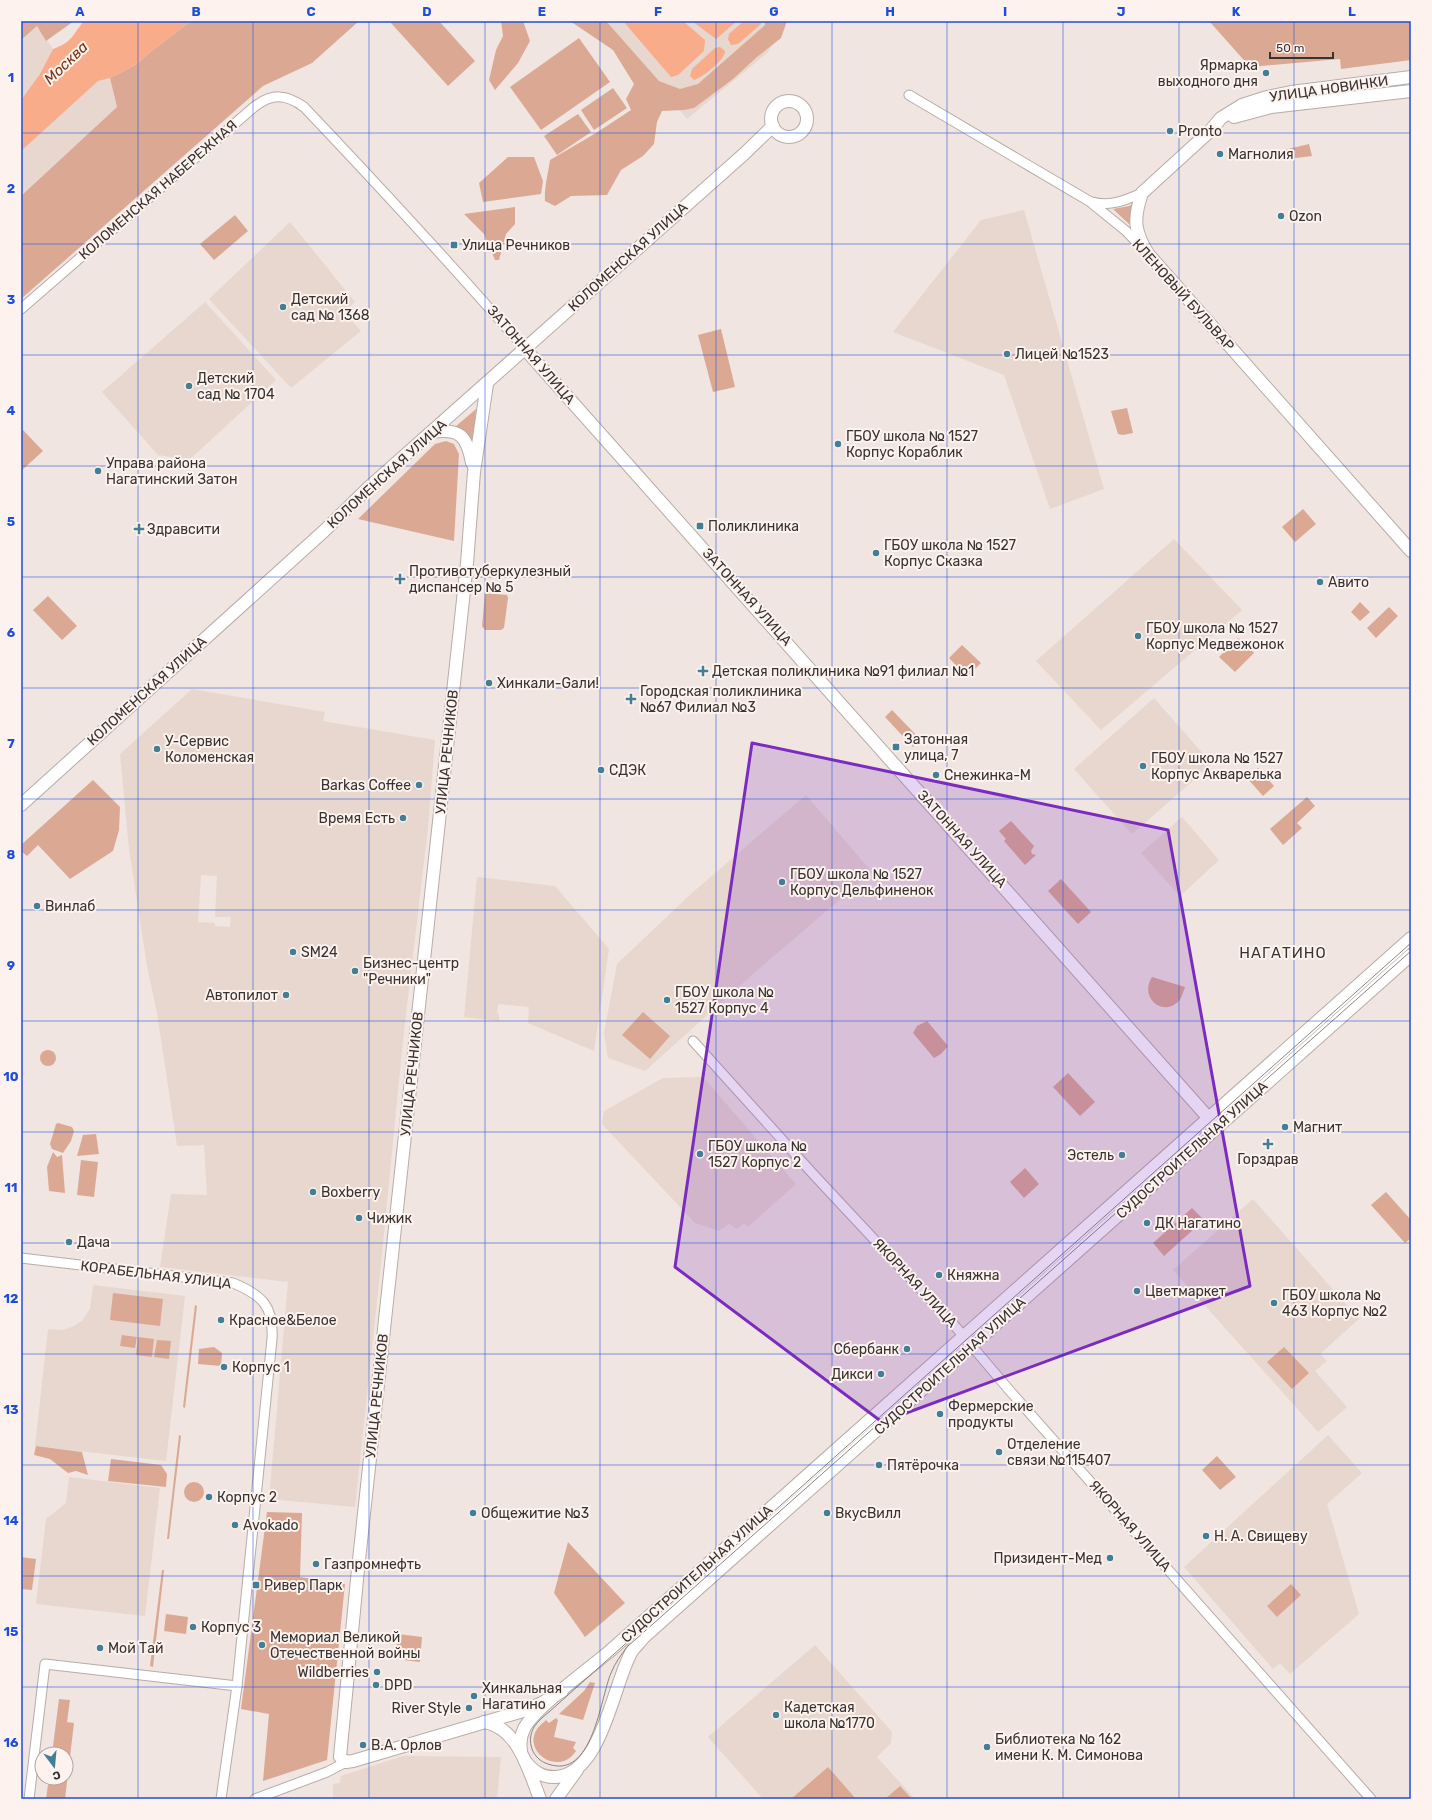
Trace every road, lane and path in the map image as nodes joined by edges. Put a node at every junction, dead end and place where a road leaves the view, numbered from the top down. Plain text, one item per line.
1 (1411, 77) edge
2 (1336, 87) junction
3 (1411, 91) edge
4 (909, 95) dead end
5 (1337, 100) junction
6 (304, 107) joint
7 (773, 126) junction
8 (1210, 131) junction
9 (782, 135) junction
10 (754, 144) junction
11 (1142, 193) junction
12 (1089, 201) junction
13 (1149, 255) junction
14 (21, 309) edge
15 (525, 348) junction
16 (487, 384) junction
17 (432, 432) junction
18 (474, 472) junction
19 (1411, 552) edge
20 (21, 805) edge
21 (1411, 938) edge
22 (1411, 955) edge
23 (693, 1041) dead end
24 (1209, 1118) junction
25 (1217, 1128) junction
26 (21, 1258) edge
27 (964, 1336) junction
28 (972, 1346) junction
29 (610, 1651) junction
30 (628, 1662) junction
31 (237, 1686) junction
32 (562, 1691) junction
33 (483, 1722) junction
34 (523, 1757) junction
35 (346, 1762) junction
36 (580, 1766) junction
37 (29, 1799) edge
38 (221, 1799) edge
39 (255, 1799) edge
40 (540, 1799) edge
41 (556, 1799) edge
42 (1371, 1799) edge

1 - 2 street, УЛИЦА НОВИНКИ
2 - 5 street
2 - 8 street, УЛИЦА НОВИНКИ
3 - 5 street, УЛИЦА НОВИНКИ
4 - 12 street, КЛЕНОВЫЙ БУЛЬВАР
5 - 8 street, УЛИЦА НОВИНКИ
6 - 14 street, КОЛОМЕНСКАЯ НАБЕРЕЖНАЯ
6 - 15 street, ЗАТОННАЯ УЛИЦА
7 - 9 street
7 - 9 street, КОЛОМЕНСКАЯ УЛИЦА
7 - 10 street, КОЛОМЕНСКАЯ УЛИЦА
8 - 11 street, УЛИЦА НОВИНКИ
9 - 10 street, КОЛОМЕНСКАЯ УЛИЦА
10 - 15 street, КОЛОМЕНСКАЯ УЛИЦА
11 - 12 street, УЛИЦА НОВИНКИ
11 - 13 street
12 - 13 street, КЛЕНОВЫЙ БУЛЬВАР
13 - 19 street, КЛЕНОВЫЙ БУЛЬВАР
15 - 16 street, КОЛОМЕНСКАЯ УЛИЦА
15 - 24 street, ЗАТОННАЯ УЛИЦА
16 - 17 street, КОЛОМЕНСКАЯ УЛИЦА
16 - 18 street, УЛИЦА РЕЧНИКОВ
17 - 18 street
17 - 20 street, КОЛОМЕНСКАЯ УЛИЦА
18 - 35 street, УЛИЦА РЕЧНИКОВ
21 - 24 street, СУДОСТРОИТЕЛЬНАЯ УЛИЦА
22 - 25 street, СУДОСТРОИТЕЛЬНАЯ УЛИЦА
23 - 27 street, ЯКОРНАЯ УЛИЦА
24 - 25 street, ЗАТОННАЯ УЛИЦА
24 - 27 street, СУДОСТРОИТЕЛЬНАЯ УЛИЦА
25 - 28 street, СУДОСТРОИТЕЛЬНАЯ УЛИЦА
26 - 31 street, КОРАБЕЛЬНАЯ УЛИЦА
27 - 28 street, ЯКОРНАЯ УЛИЦА
27 - 29 street, СУДОСТРОИТЕЛЬНАЯ УЛИЦА
28 - 30 street, СУДОСТРОИТЕЛЬНАЯ УЛИЦА
28 - 42 street, ЯКОРНАЯ УЛИЦА
29 - 30 street
29 - 32 street, СУДОСТРОИТЕЛЬНАЯ УЛИЦА
30 - 36 street, СУДОСТРОИТЕЛЬНАЯ УЛИЦА
31 - 37 street
31 - 38 street, КОРАБЕЛЬНАЯ УЛИЦА
32 - 33 street
32 - 34 street
33 - 34 street
33 - 35 street
34 - 36 street, СУДОСТРОИТЕЛЬНАЯ УЛИЦА
34 - 40 street
35 - 39 street
36 - 41 street

